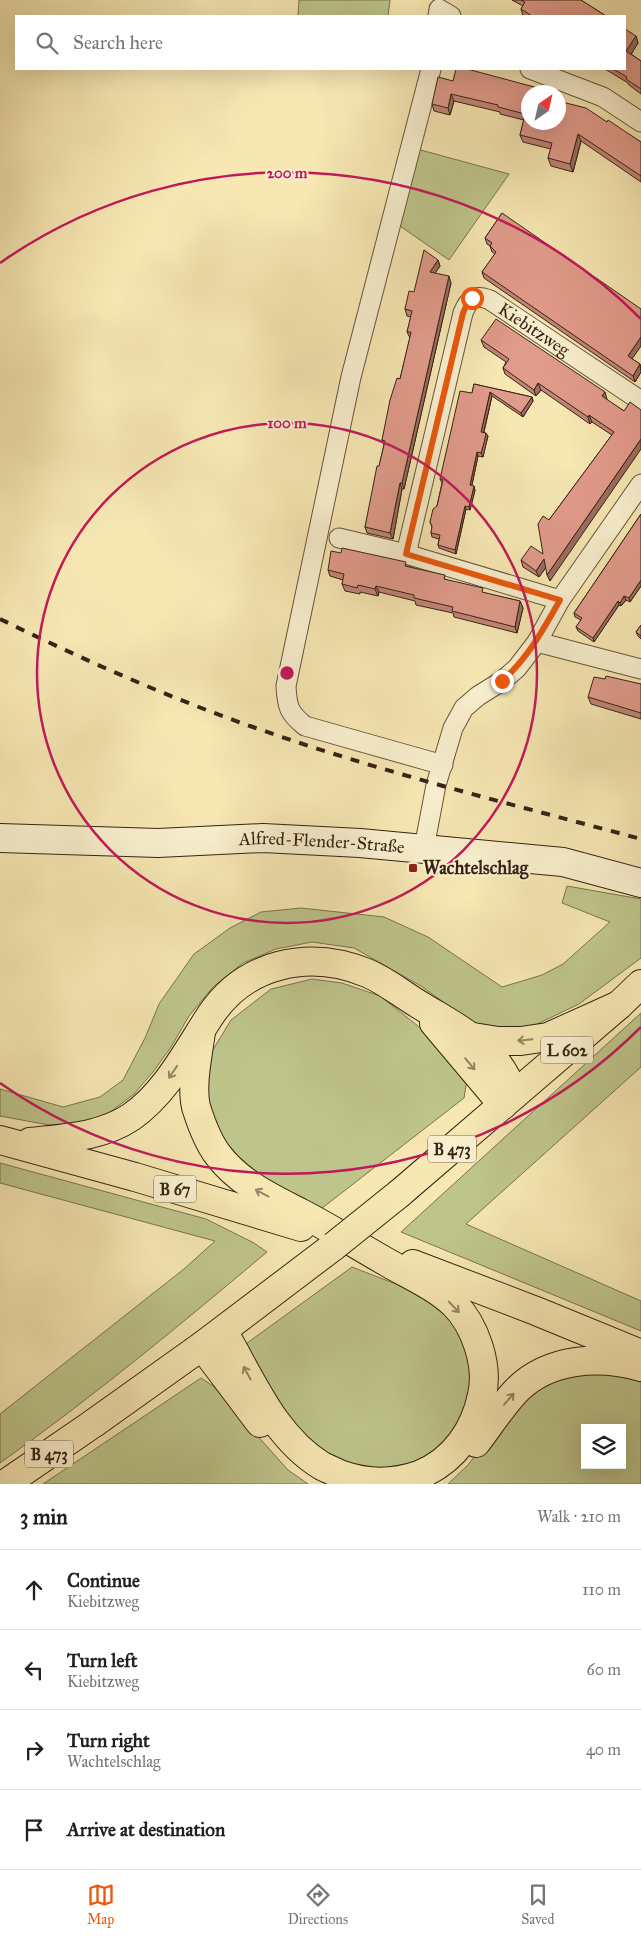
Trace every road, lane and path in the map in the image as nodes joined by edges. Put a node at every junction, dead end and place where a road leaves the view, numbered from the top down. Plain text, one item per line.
1 (431, 70) edge
2 (533, 70) edge
3 (641, 122) edge
4 (641, 401) edge
5 (641, 484) edge
6 (339, 538) dead end
7 (406, 554) junction
8 (560, 600) junction
9 (537, 642) junction
10 (641, 668) edge
11 (443, 764) junction
12 (0, 838) edge
13 (424, 848) junction
14 (641, 883) edge
15 (641, 984) edge
16 (414, 1002) junction
17 (619, 1005) junction
18 (201, 1032) junction
19 (473, 1037) junction
20 (509, 1100) junction
21 (7, 1142) edge
22 (354, 1244) junction
23 (213, 1339) junction
24 (641, 1354) edge
25 (641, 1366) edge
26 (5, 1484) edge
27 (330, 1484) edge
28 (428, 1484) edge

1 - 11 street
2 - 3 street
4 - 7 street, Kiebitzweg
5 - 8 street
6 - 7 street
7 - 8 street
8 - 9 street
9 - 10 street
9 - 11 street
11 - 13 street
12 - 13 street, Alfred-Flender-Straße
13 - 14 street, Alfred-Flender-Straße
15 - 17 main road, L 602
16 - 18 main road
16 - 19 main road
16 -> 20 main road
17 -> 19 main road
17 - 20 main road, L 602
18 -> 21 main road
22 -> 18 main road
19 - 20 main road
20 - 23 main road, B 473, bridge
21 - 22 main road, B 67
22 -> 23 main road
22 - 24 main road, B 67
23 - 26 main road, B 473
23 - 27 main road
28 -> 25 main road

